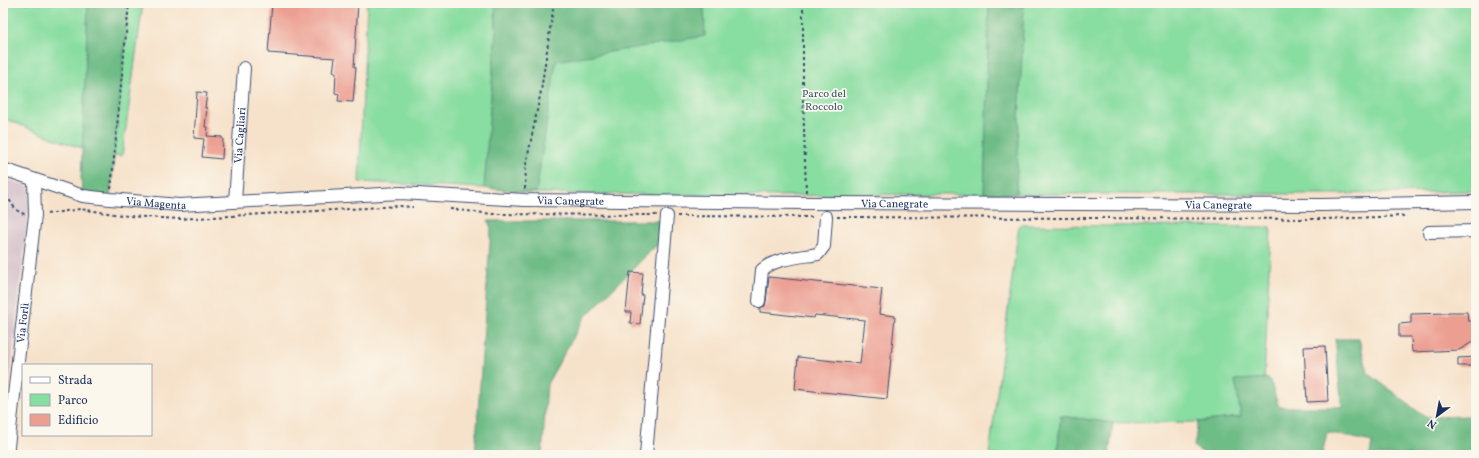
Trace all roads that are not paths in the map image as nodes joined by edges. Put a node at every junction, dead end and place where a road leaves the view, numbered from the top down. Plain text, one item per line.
1 (244, 68) dead end
2 (3, 169) edge
3 (34, 180) junction
4 (48, 184) junction
5 (314, 198) joint
6 (235, 202) junction
7 (1476, 202) edge
8 (35, 215) junction
9 (666, 216) road end
10 (826, 217) road end
11 (1476, 231) edge
12 (1429, 232) dead end
13 (759, 300) dead end
14 (7, 455) edge
15 (646, 455) edge

1 - 6 street, Via Cagliari
2 - 3 street, Via Magenta
3 - 4 street, Via Magenta
3 - 8 street, Via Forlì
4 - 6 street, Via Magenta
4 - 8 street, Via Forlì
5 - 6 street, Via Magenta
5 - 7 street, Via Canegrate
8 - 14 street, Via Forlì
9 - 15 street
10 - 13 street
11 - 12 street

